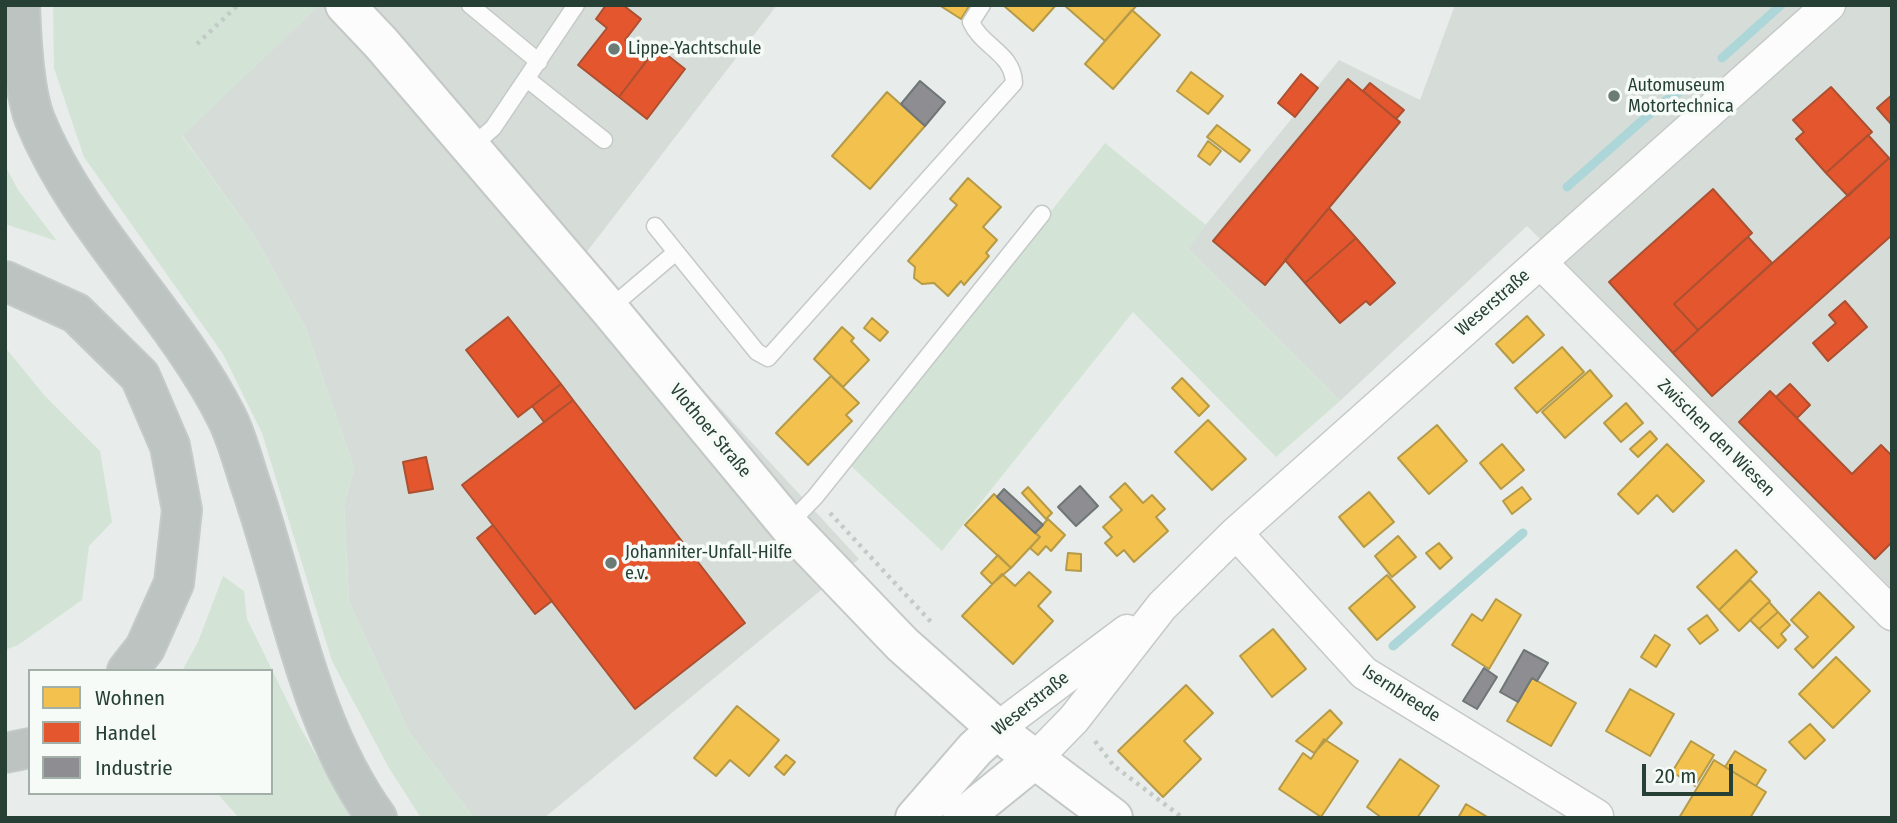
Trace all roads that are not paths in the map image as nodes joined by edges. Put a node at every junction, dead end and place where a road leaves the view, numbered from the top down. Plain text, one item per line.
1 (20, 5) edge
2 (345, 5) edge
3 (470, 5) edge
4 (576, 5) edge
5 (982, 5) edge
6 (1829, 5) edge
7 (539, 62) junction
8 (527, 79) junction
9 (604, 140) dead end
10 (470, 148) junction
11 (1042, 214) dead end
12 (655, 226) dead end
13 (676, 252) junction
14 (1540, 262) junction
15 (5, 281) edge
16 (609, 309) junction
17 (788, 525) junction
18 (1236, 533) junction
19 (1163, 606) junction
20 (1892, 614) edge
21 (129, 669) edge
22 (998, 728) junction
23 (28, 748) edge
24 (5, 753) edge
25 (1035, 760) junction
26 (1597, 816) dead end
27 (377, 818) edge
28 (915, 818) edge
29 (962, 818) edge
30 (1113, 818) edge

1 - 27 highway
2 - 10 main road, Vlothoer Straße
3 - 7 lane
4 - 7 lane
5 - 13 lane
6 - 14 street, Weserstraße
7 - 8 lane
8 - 9 lane
8 - 10 lane
10 - 16 main road, Vlothoer Straße
11 - 17 lane
12 - 13 lane
13 - 16 lane
14 - 18 street, Weserstraße
14 - 20 street, Zwischen den Wiesen
15 - 21 highway
16 - 17 main road, Vlothoer Straße
17 - 22 main road, Vlothoer Straße
18 - 19 street, Weserstraße
18 - 26 street, Isernbreede
19 - 22 street, Weserstraße
19 - 25 street, Weserstraße
22 - 25 main road, Vlothoer Straße
22 - 28 main road, Weserstraße
23 - 24 highway
25 - 29 main road, Weserstraße
25 - 30 main road, Vlothoer Straße

